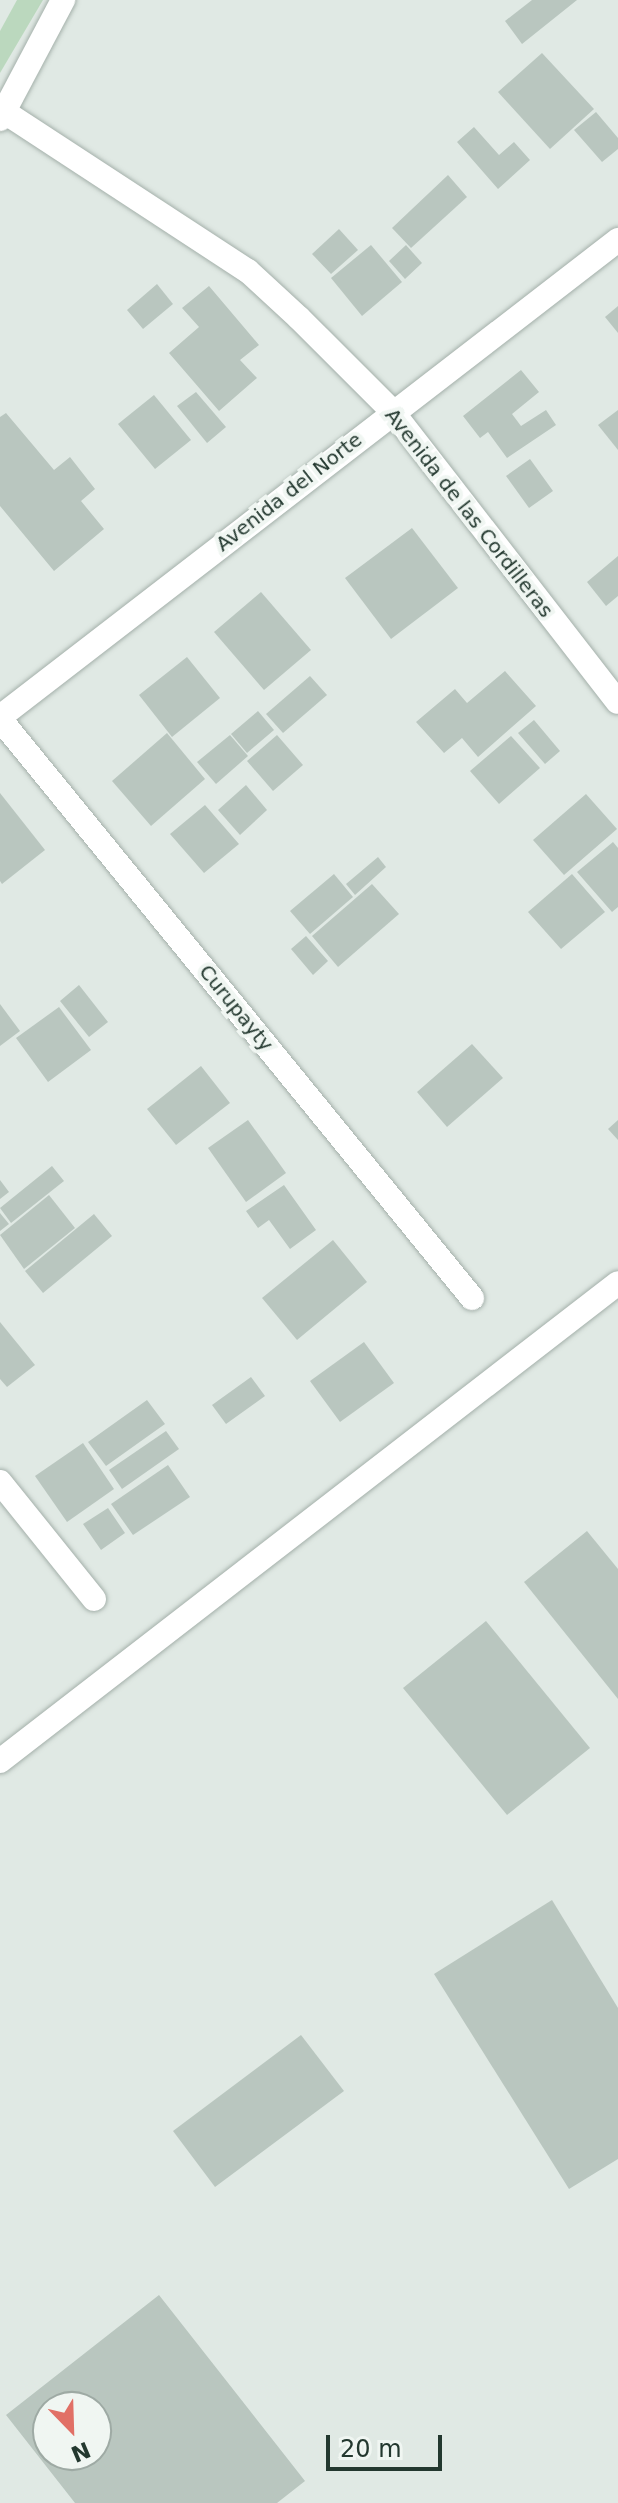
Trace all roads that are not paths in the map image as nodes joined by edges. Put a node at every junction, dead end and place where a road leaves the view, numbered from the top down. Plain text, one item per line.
1 (63, 0) edge
2 (1, 113) edge
3 (618, 240) edge
4 (392, 411) junction
5 (618, 702) edge
6 (0, 718) edge
7 (618, 1283) edge
8 (472, 1298) dead end
9 (0, 1482) edge
10 (94, 1599) dead end
11 (0, 1761) edge

1 - 2 street
2 - 4 street, Avenida de las Cordilleras
3 - 4 street, Avenida del Norte
4 - 5 street, Avenida de las Cordilleras
4 - 6 street, Avenida del Norte
6 - 8 street, Curupayty
7 - 11 street
9 - 10 street

